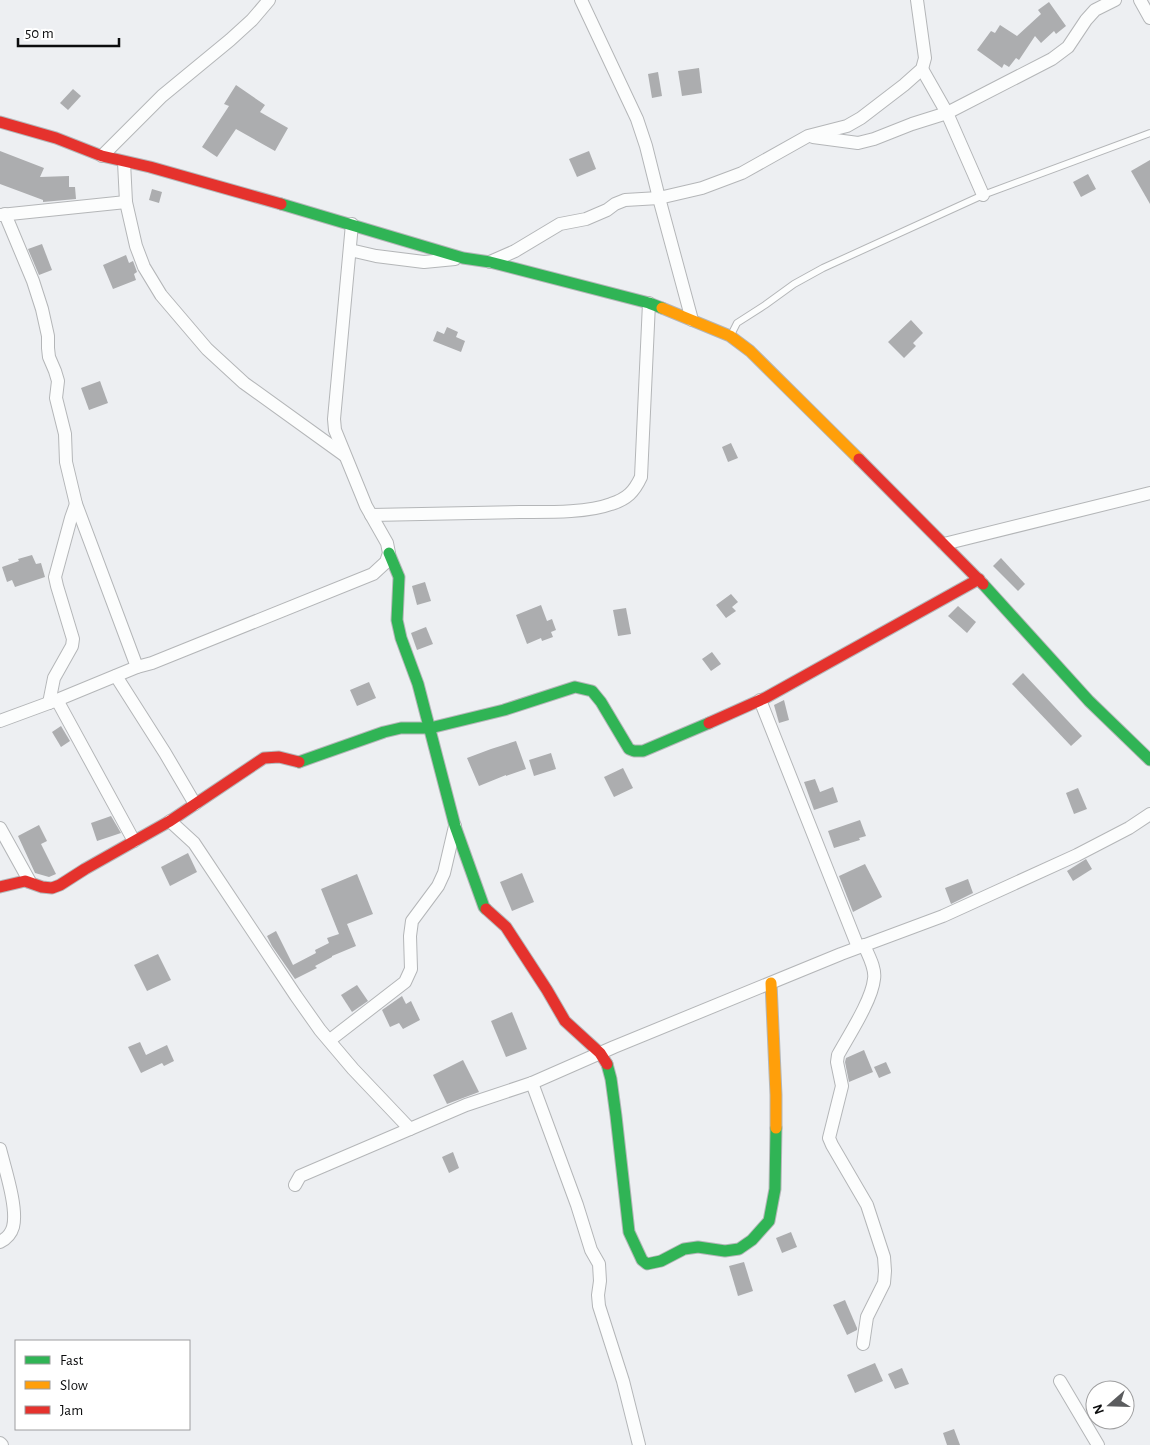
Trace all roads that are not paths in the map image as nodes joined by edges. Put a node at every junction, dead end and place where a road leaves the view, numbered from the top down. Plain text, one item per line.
1 (269, 0) edge
2 (581, 0) edge
3 (917, 0) edge
4 (1115, 0) edge
5 (1140, 0) edge
6 (1150, 18) edge
7 (922, 68) junction
8 (947, 113) junction
9 (0, 122) edge
10 (1150, 133) edge
11 (808, 136) junction
12 (102, 156) junction
13 (124, 162) junction
14 (983, 195) junction
15 (659, 198) junction
16 (126, 202) junction
17 (3, 215) edge
18 (352, 224) junction
19 (350, 250) junction
20 (462, 258) junction
21 (490, 262) junction
22 (649, 303) junction
23 (692, 320) junction
24 (730, 336) junction
25 (344, 455) junction
26 (1150, 493) edge
27 (76, 504) junction
28 (371, 515) junction
29 (944, 544) junction
30 (389, 553) junction
31 (978, 579) junction
32 (137, 666) junction
33 (116, 676) junction
34 (760, 700) junction
35 (53, 702) junction
36 (0, 721) edge
37 (430, 728) junction
38 (1150, 760) edge
39 (195, 804) junction
40 (1150, 814) edge
41 (170, 821) junction
42 (455, 826) junction
43 (0, 828) edge
44 (134, 841) junction
45 (30, 882) junction
46 (0, 887) edge
47 (861, 946) junction
48 (771, 983) junction
49 (330, 1040) junction
50 (600, 1053) junction
51 (532, 1084) junction
52 (410, 1129) junction
53 (0, 1149) edge
54 (295, 1185) dead end
55 (0, 1242) edge
56 (863, 1344) dead end
57 (1060, 1381) dead end
58 (639, 1445) edge
59 (1098, 1445) edge

1 - 12 street
2 - 15 street
3 - 7 street
4 - 8 street
5 - 6 street
7 - 8 street
7 - 11 street
8 - 11 street
8 - 14 street
9 - 12 street
10 - 14 lane
11 - 15 street
12 - 13 street
13 - 16 street
13 - 18 street
14 - 24 lane
15 - 21 street
15 - 23 street
16 - 17 street
16 - 25 street
17 - 27 street
18 - 19 street
18 - 20 street
19 - 20 street
19 - 25 street
20 - 21 street
21 - 22 street
22 - 23 street
22 - 28 street
23 - 24 street
24 - 29 street
25 - 28 street
26 - 29 street
27 - 32 street
27 - 35 street
28 - 30 street
29 - 31 street
30 - 32 street
30 - 37 street
31 - 34 street
31 - 38 street
32 - 33 street
33 - 35 street
33 - 39 street
34 - 37 street
34 - 47 street
35 - 36 street
35 - 44 street
37 - 39 street
37 - 42 street
39 - 41 street
40 - 47 street
41 - 44 street
41 - 49 street
42 - 49 street
42 - 50 street
43 - 45 street
44 - 45 street
45 - 46 street
47 - 48 street
47 - 56 street
48 - 50 street
48 - 50 street
49 - 52 street
50 - 51 street
51 - 52 street
51 - 58 street
52 - 54 street
53 - 55 street
57 - 59 street

